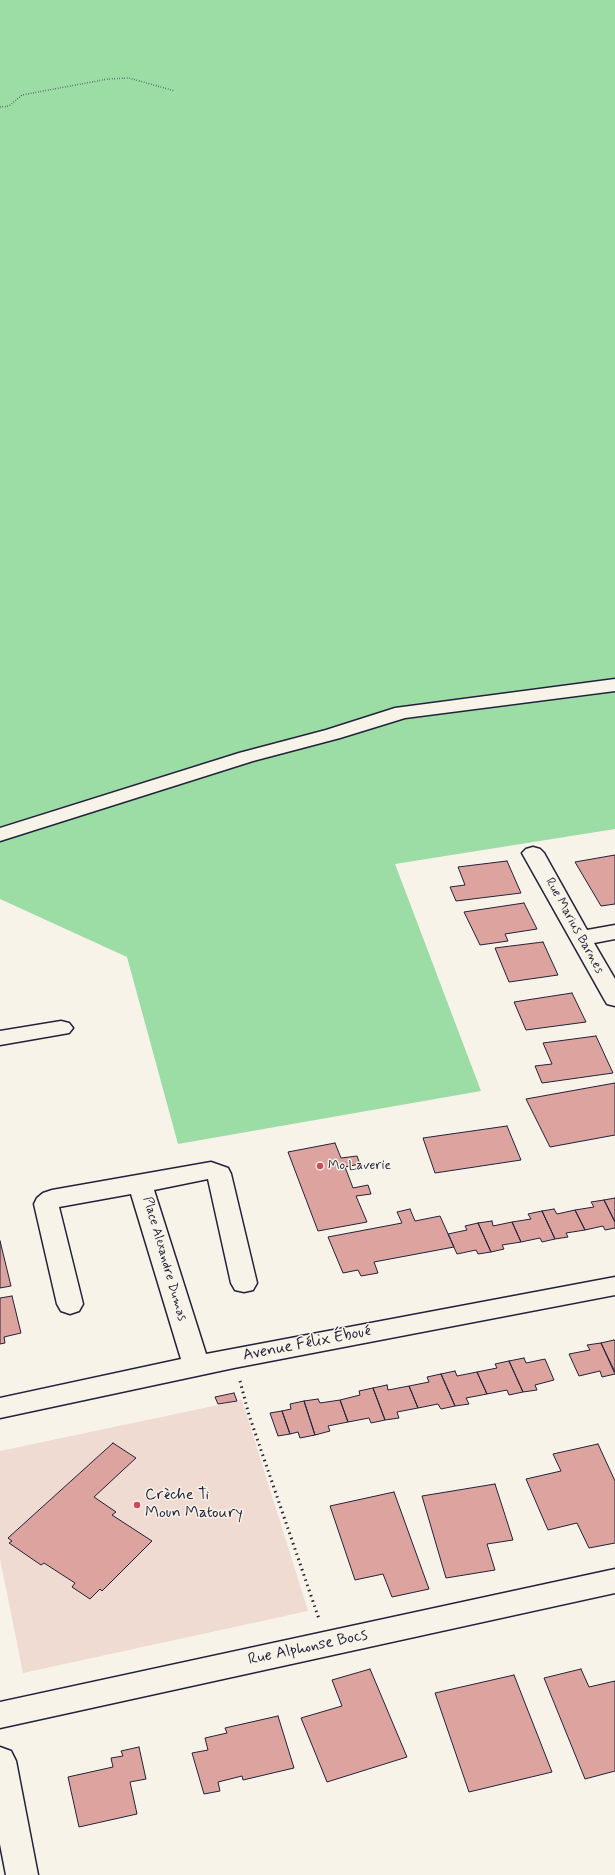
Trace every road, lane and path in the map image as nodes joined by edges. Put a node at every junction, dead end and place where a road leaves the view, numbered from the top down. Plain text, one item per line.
1 (175, 91) dead end
2 (0, 107) edge
3 (615, 685) edge
4 (0, 835) edge
5 (533, 853) dead end
6 (615, 932) edge
7 (582, 938) junction
8 (615, 999) edge
9 (61, 1028) dead end
10 (0, 1038) edge
11 (140, 1184) junction
12 (244, 1283) dead end
13 (615, 1286) edge
14 (70, 1304) dead end
15 (234, 1358) junction
16 (198, 1366) junction
17 (0, 1408) edge
18 (615, 1581) edge
19 (327, 1644) junction
20 (0, 1715) edge
21 (0, 1762) edge
22 (22, 1875) edge

1 - 2 path
3 - 4 street
5 - 7 street, Rue Marius Barnes
6 - 7 street
7 - 8 street, Rue Marius Barnes
9 - 10 street
11 - 12 street
11 - 14 street, Place Alexandre Dumas
11 - 16 street, Place Alexandre Dumas
13 - 15 street, Avenue Félix Éboué
15 - 16 street, Avenue Félix Éboué
15 - 19 path
16 - 17 street, Avenue Félix Éboué
18 - 19 street, Rue Alphonse Bocs
19 - 20 street, Rue Alphonse Bocs
21 - 22 street

